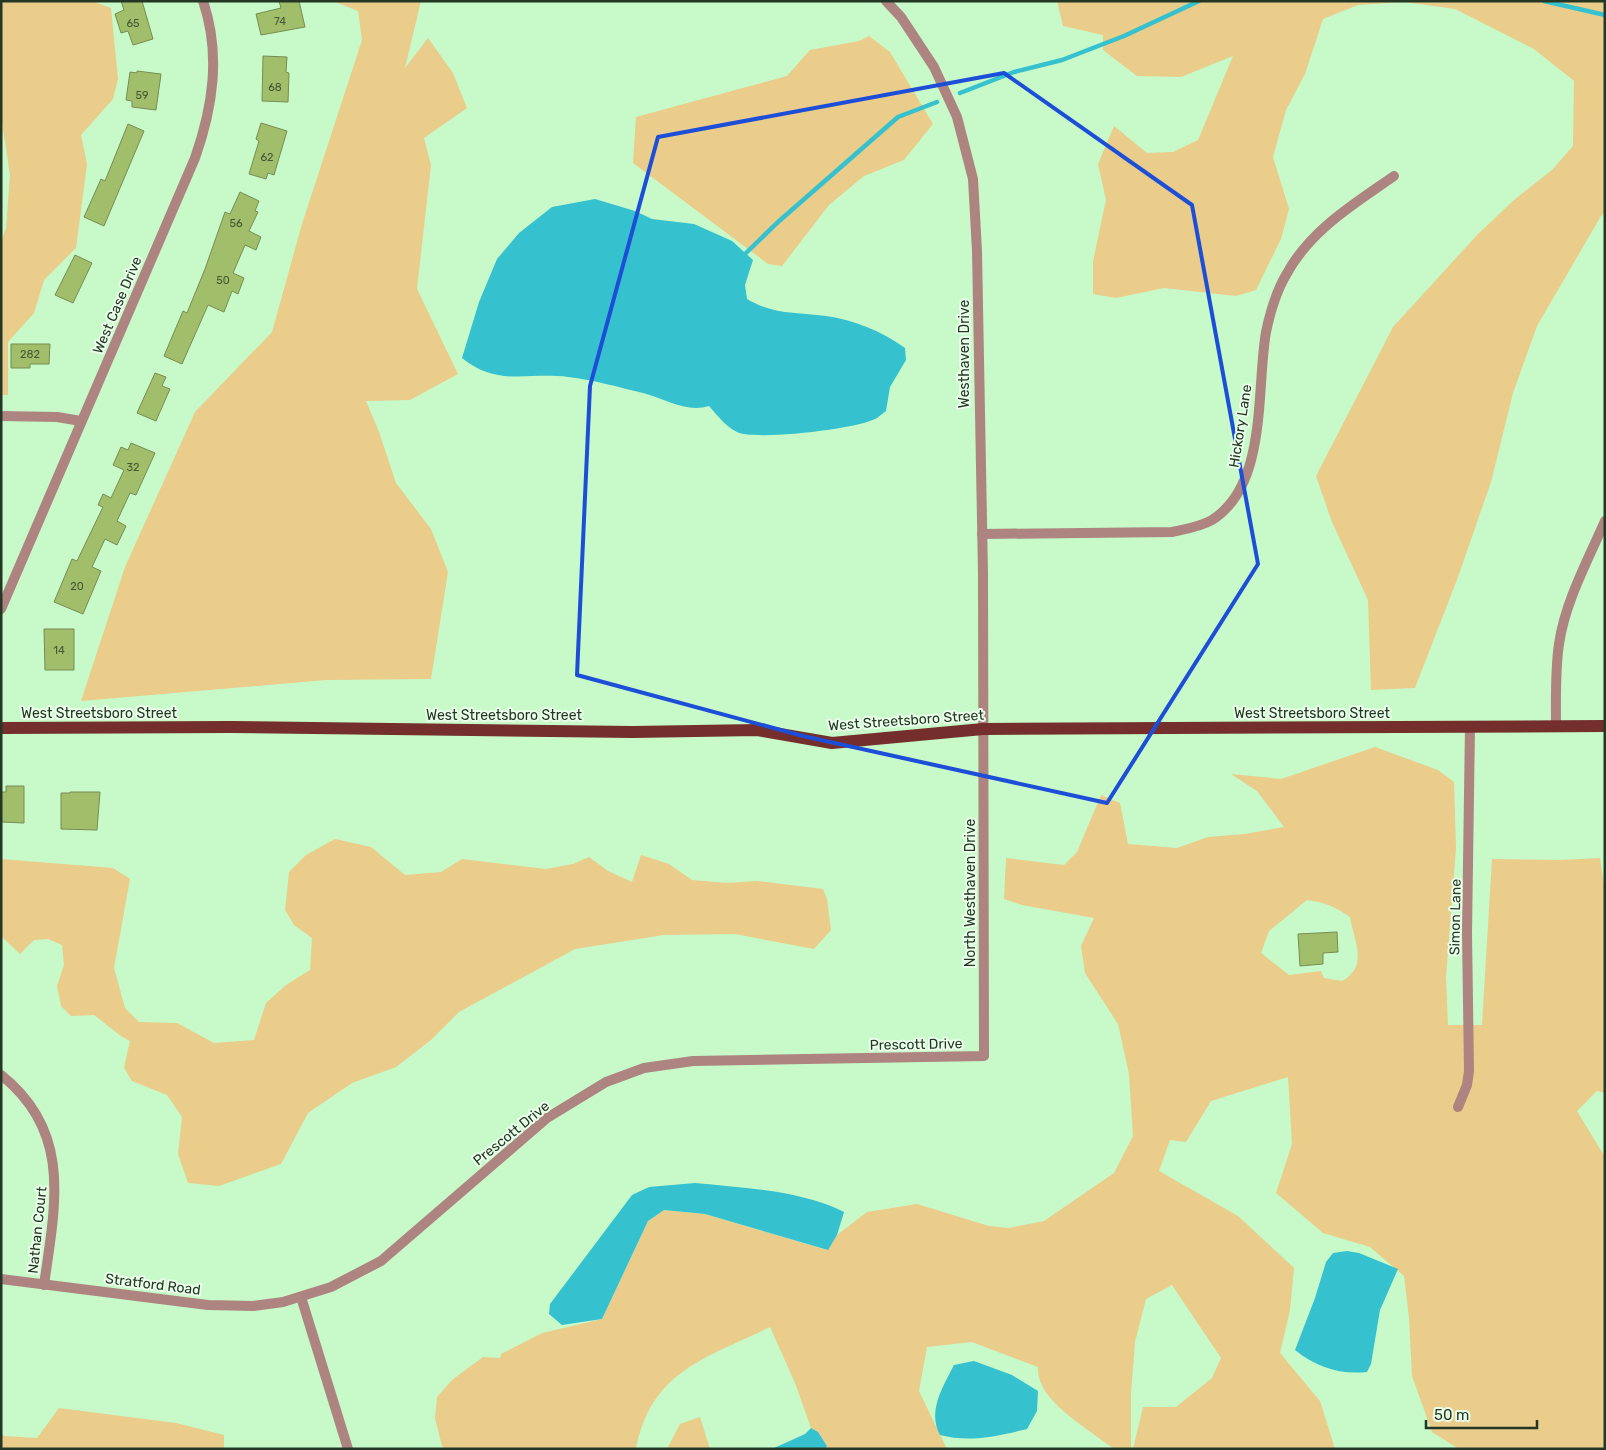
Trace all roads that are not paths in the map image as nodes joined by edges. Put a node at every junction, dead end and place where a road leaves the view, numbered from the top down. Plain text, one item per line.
1 (203, 1) edge
2 (886, 1) edge
3 (1394, 176) dead end
4 (1, 416) edge
5 (81, 421) junction
6 (1605, 521) edge
7 (982, 534) junction
8 (1, 609) edge
9 (1470, 726) junction
10 (1556, 726) junction
11 (1605, 726) edge
12 (1, 728) edge
13 (983, 728) junction
14 (984, 1056) joint
15 (1, 1075) edge
16 (1458, 1107) dead end
17 (1, 1279) edge
18 (44, 1285) junction
19 (301, 1297) junction
20 (348, 1449) edge

1 - 5 street, West Case Drive
2 - 7 street, Westhaven Drive
3 - 7 street, Hickory Lane
4 - 5 street
5 - 8 street, West Case Drive
6 - 10 street
7 - 13 street, Westhaven Drive
9 - 10 main road, West Streetsboro Street
9 - 13 main road, West Streetsboro Street
9 - 16 street, Simon Lane
10 - 11 main road, West Streetsboro Street
12 - 13 main road, West Streetsboro Street
13 - 14 street, North Westhaven Drive
14 - 19 street, Prescott Drive
15 - 18 street, Nathan Court
17 - 18 street, Stratford Road
18 - 19 street, Stratford Road
19 - 20 street

